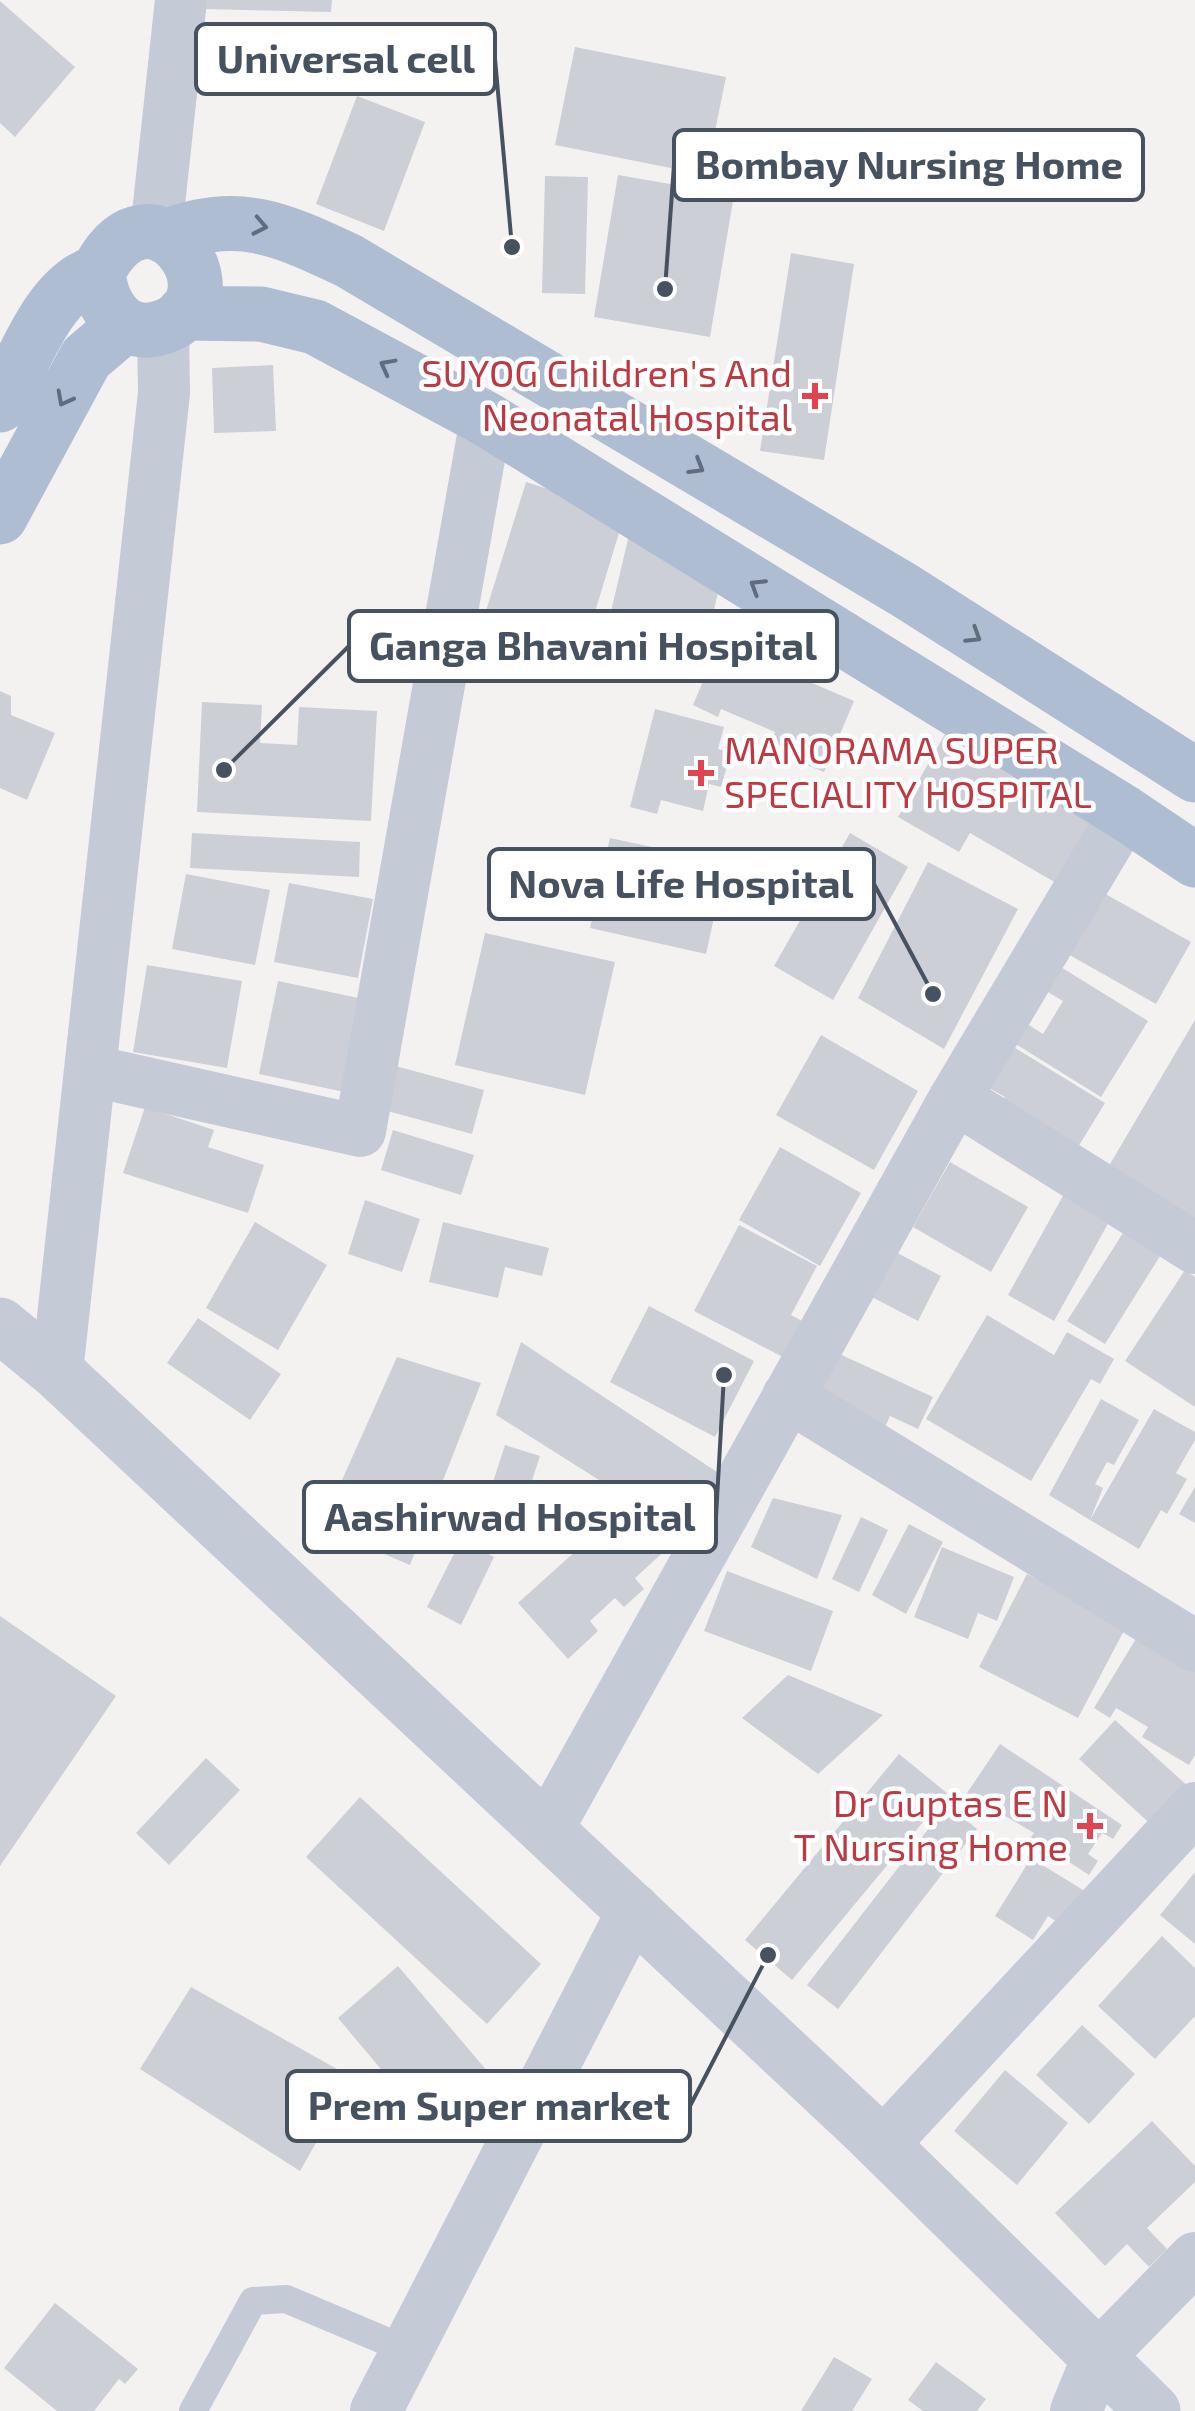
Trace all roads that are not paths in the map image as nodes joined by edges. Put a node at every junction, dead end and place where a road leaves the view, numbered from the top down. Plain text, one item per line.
1 (181, 0) edge
2 (161, 234) junction
3 (98, 272) junction
4 (157, 322) junction
5 (0, 405) edge
6 (486, 419) junction
7 (0, 517) edge
8 (1195, 775) edge
9 (1125, 812) junction
10 (1195, 860) edge
11 (93, 1071) junction
12 (955, 1098) junction
13 (1195, 1248) edge
14 (0, 1325) edge
15 (57, 1372) junction
16 (788, 1396) junction
17 (1195, 1646) edge
18 (1195, 1808) edge
19 (548, 1828) junction
20 (634, 1909) junction
21 (882, 2145) junction
22 (1195, 2258) edge
23 (408, 2350) junction
24 (1098, 2358) junction
25 (192, 2411) edge
26 (376, 2411) edge
27 (1076, 2411) edge
28 (1153, 2411) edge

1 - 2 street
2 - 3 main road
2 - 4 main road
2 -> 8 main road
3 - 4 main road
3 - 5 main road
6 -> 4 main road
4 -> 7 main road
4 - 11 street
9 -> 6 main road
6 - 11 street
9 - 10 main road
9 - 12 street
11 - 15 street
12 - 13 street
12 - 16 street
14 - 15 street
15 - 19 street
16 - 17 street
16 - 19 street
18 - 21 street
19 - 20 street
20 - 21 street
20 - 23 street
21 - 24 street
22 - 24 street
23 - 25 lane
23 - 26 street
24 - 27 street
24 - 28 street

